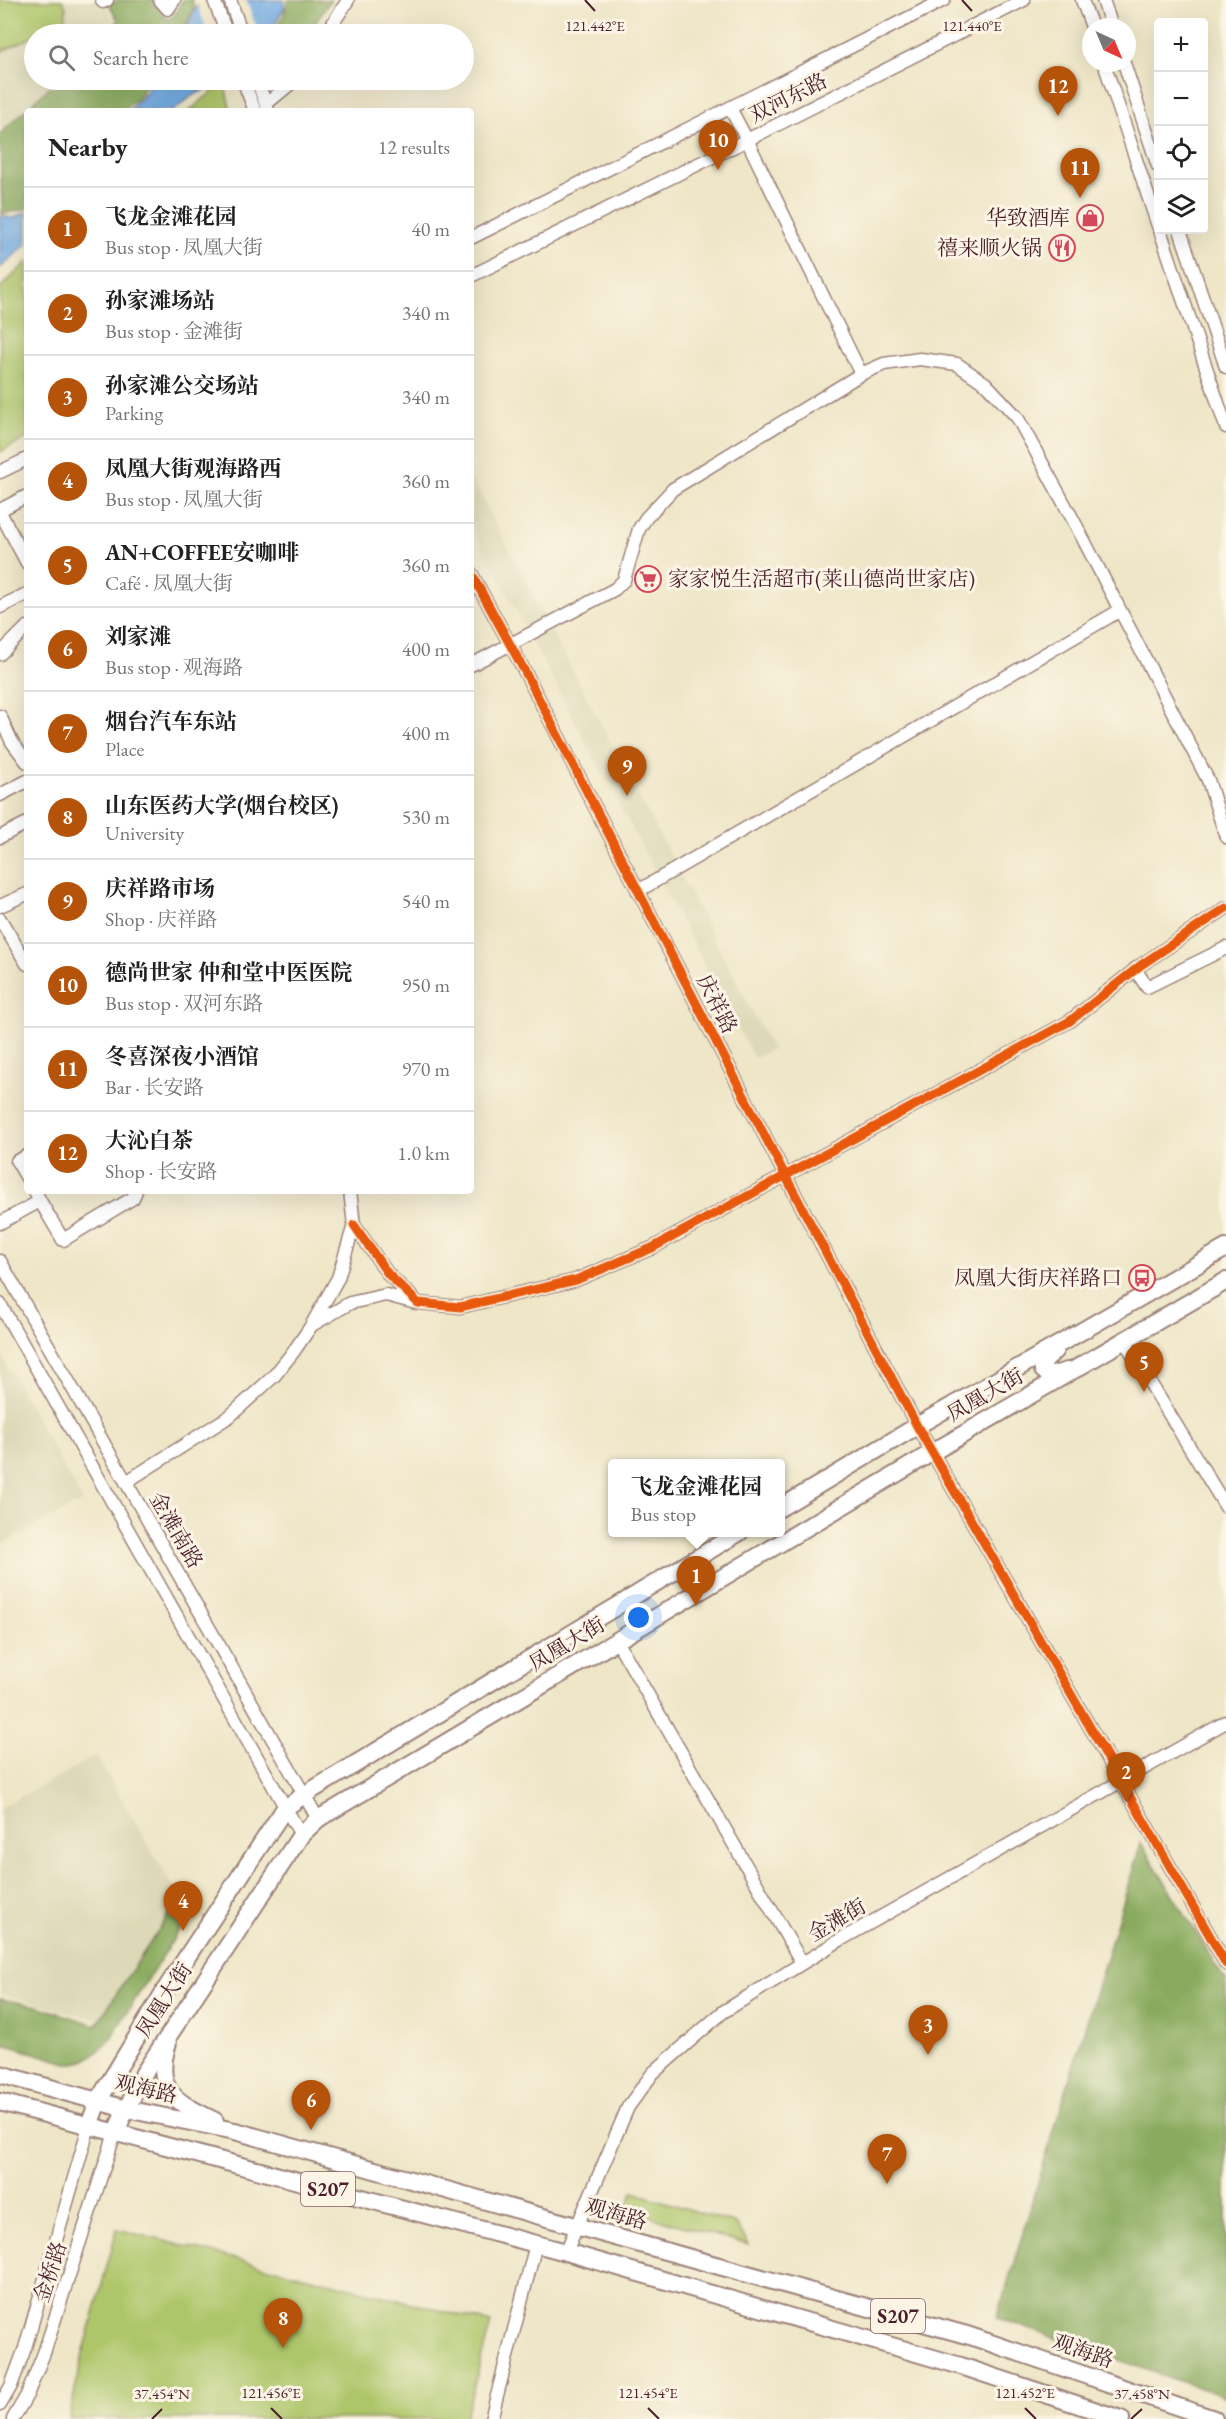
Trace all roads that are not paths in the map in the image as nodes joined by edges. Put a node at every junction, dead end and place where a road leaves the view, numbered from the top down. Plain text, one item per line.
1 (102, 0) edge
2 (107, 0) edge
3 (160, 0) edge
4 (174, 0) edge
5 (214, 0) edge
6 (230, 0) edge
7 (348, 0) edge
8 (944, 0) edge
9 (1024, 0) edge
10 (1083, 0) edge
11 (1103, 0) edge
12 (1089, 18) edge
13 (1109, 18) edge
14 (223, 24) edge
15 (238, 24) edge
16 (332, 24) edge
17 (1107, 72) edge
18 (1127, 72) edge
19 (253, 90) edge
20 (284, 90) edge
21 (262, 108) edge
22 (264, 108) edge
23 (730, 108) junction
24 (747, 140) junction
25 (1154, 154) edge
26 (1154, 213) edge
27 (1161, 234) edge
28 (1181, 234) edge
29 (474, 236) edge
30 (474, 275) edge
31 (1226, 367) edge
32 (861, 374) junction
33 (1226, 427) edge
34 (24, 460) edge
35 (0, 472) edge
36 (24, 498) edge
37 (0, 511) edge
38 (24, 557) edge
39 (474, 578) edge
40 (24, 595) edge
41 (0, 607) edge
42 (1119, 610) junction
43 (24, 630) edge
44 (510, 644) junction
45 (0, 654) edge
46 (474, 663) edge
47 (0, 716) edge
48 (24, 758) edge
49 (24, 783) edge
50 (0, 795) edge
51 (24, 825) edge
52 (0, 837) edge
53 (1226, 837) edge
54 (638, 891) junction
55 (24, 895) edge
56 (0, 906) edge
57 (1226, 908) edge
58 (0, 919) edge
59 (1226, 948) edge
60 (24, 959) edge
61 (1135, 969) junction
62 (24, 1158) edge
63 (24, 1172) edge
64 (785, 1175) junction
65 (134, 1194) edge
66 (350, 1194) edge
67 (37, 1196) edge
68 (0, 1223) edge
69 (354, 1225) junction
70 (1226, 1248) edge
71 (0, 1260) edge
72 (1226, 1281) edge
73 (418, 1303) junction
74 (0, 1304) edge
75 (311, 1326) junction
76 (1075, 1335) junction
77 (1124, 1340) junction
78 (1084, 1364) junction
79 (917, 1426) junction
80 (933, 1452) junction
81 (126, 1482) junction
82 (785, 1507) edge
83 (1226, 1507) edge
84 (785, 1509) edge
85 (733, 1537) edge
86 (779, 1544) junction
87 (616, 1641) junction
88 (233, 1670) junction
89 (214, 1680) junction
90 (1226, 1722) edge
91 (371, 1754) junction
92 (389, 1777) junction
93 (1123, 1782) junction
94 (304, 1795) junction
95 (285, 1808) junction
96 (318, 1819) junction
97 (301, 1835) junction
98 (802, 1963) junction
99 (1226, 1964) edge
100 (172, 2028) junction
101 (0, 2074) edge
102 (98, 2100) junction
103 (0, 2102) edge
104 (126, 2109) junction
105 (89, 2126) junction
106 (235, 2131) junction
107 (115, 2133) junction
108 (579, 2226) junction
109 (536, 2244) junction
110 (566, 2252) junction
111 (0, 2404) edge
112 (13, 2419) edge
113 (491, 2419) edge
114 (1121, 2419) edge
115 (1214, 2419) edge

1 - 2 street
3 - 4 street
5 - 14 street
6 - 15 street
7 - 16 street
8 - 23 street, 双河东路
9 - 24 street, 双河东路
10 - 12 street
11 - 13 street
17 - 26 street
18 - 25 street
19 - 21 street
20 - 22 street
23 - 24 street
23 - 29 street, 双河东路
24 - 30 street, 双河东路
24 - 32 street
27 - 33 street
28 - 31 street
32 - 42 street
32 - 44 street
34 - 35 street
36 - 37 street
37 - 38 street
39 - 44 street, 庆祥路
40 - 41 street
42 - 53 street
42 - 54 street
43 - 45 street
44 - 46 street
44 - 54 street, 庆祥路
47 - 48 street
49 - 50 street
51 - 52 street
54 - 64 street, 庆祥路
55 - 56 street
57 - 61 street
58 - 60 street
59 - 61 street
61 - 64 street
62 - 63 street
64 - 73 street
64 - 79 street, 庆祥路
65 - 67 street
66 - 69 street
67 - 68 street
69 - 73 street
69 - 75 street
70 - 76 main road, 凤凰大街
71 - 81 street, 金滩南路
72 - 77 main road, 凤凰大街
73 - 75 street
74 - 89 street, 金滩南路
75 - 81 street
76 - 78 main road
76 - 79 main road, 凤凰大街
77 - 78 main road, 凤凰大街
77 - 83 street
78 - 80 main road, 凤凰大街
79 - 80 street, 庆祥路
79 - 82 main road, 凤凰大街
80 - 86 main road, 凤凰大街
80 - 93 street, 庆祥路
81 - 88 street, 金滩南路
84 - 86 main road
85 - 91 main road, 凤凰大街
86 - 87 main road, 凤凰大街
87 - 92 main road, 凤凰大街
87 - 98 street
88 - 89 street
88 - 94 street, 金滩南路
89 - 95 street, 金滩南路
90 - 93 street, 金滩街
91 - 92 main road
91 - 94 main road, 凤凰大街
92 - 96 main road, 凤凰大街
93 - 98 street, 金滩街
93 - 99 street, 庆祥路
94 - 95 main road, 凤凰大街
94 - 96 street, 金滩南路
95 - 97 street, 金滩南路
95 - 102 main road, 凤凰大街
96 - 97 main road, 凤凰大街
97 - 100 main road, 凤凰大街
98 - 108 street, 金滩街
100 - 104 main road, 凤凰大街
100 - 106 main road
101 - 102 main road, 观海路 / S207
102 - 104 main road, 观海路 / S207
102 - 105 main road, 凤凰大街
103 - 105 main road, S207
104 - 106 main road, 观海路 / S207
104 - 107 main road, 凤凰大街
105 - 107 main road, S207
105 - 111 street, 金桥路
106 - 108 main road, 观海路 / S207
107 - 109 main road, S207
107 - 112 street, 金桥路
108 - 110 street, 金滩街
108 - 115 main road, 观海路 / S207
109 - 110 main road, S207
109 - 113 street
110 - 114 main road, S207

